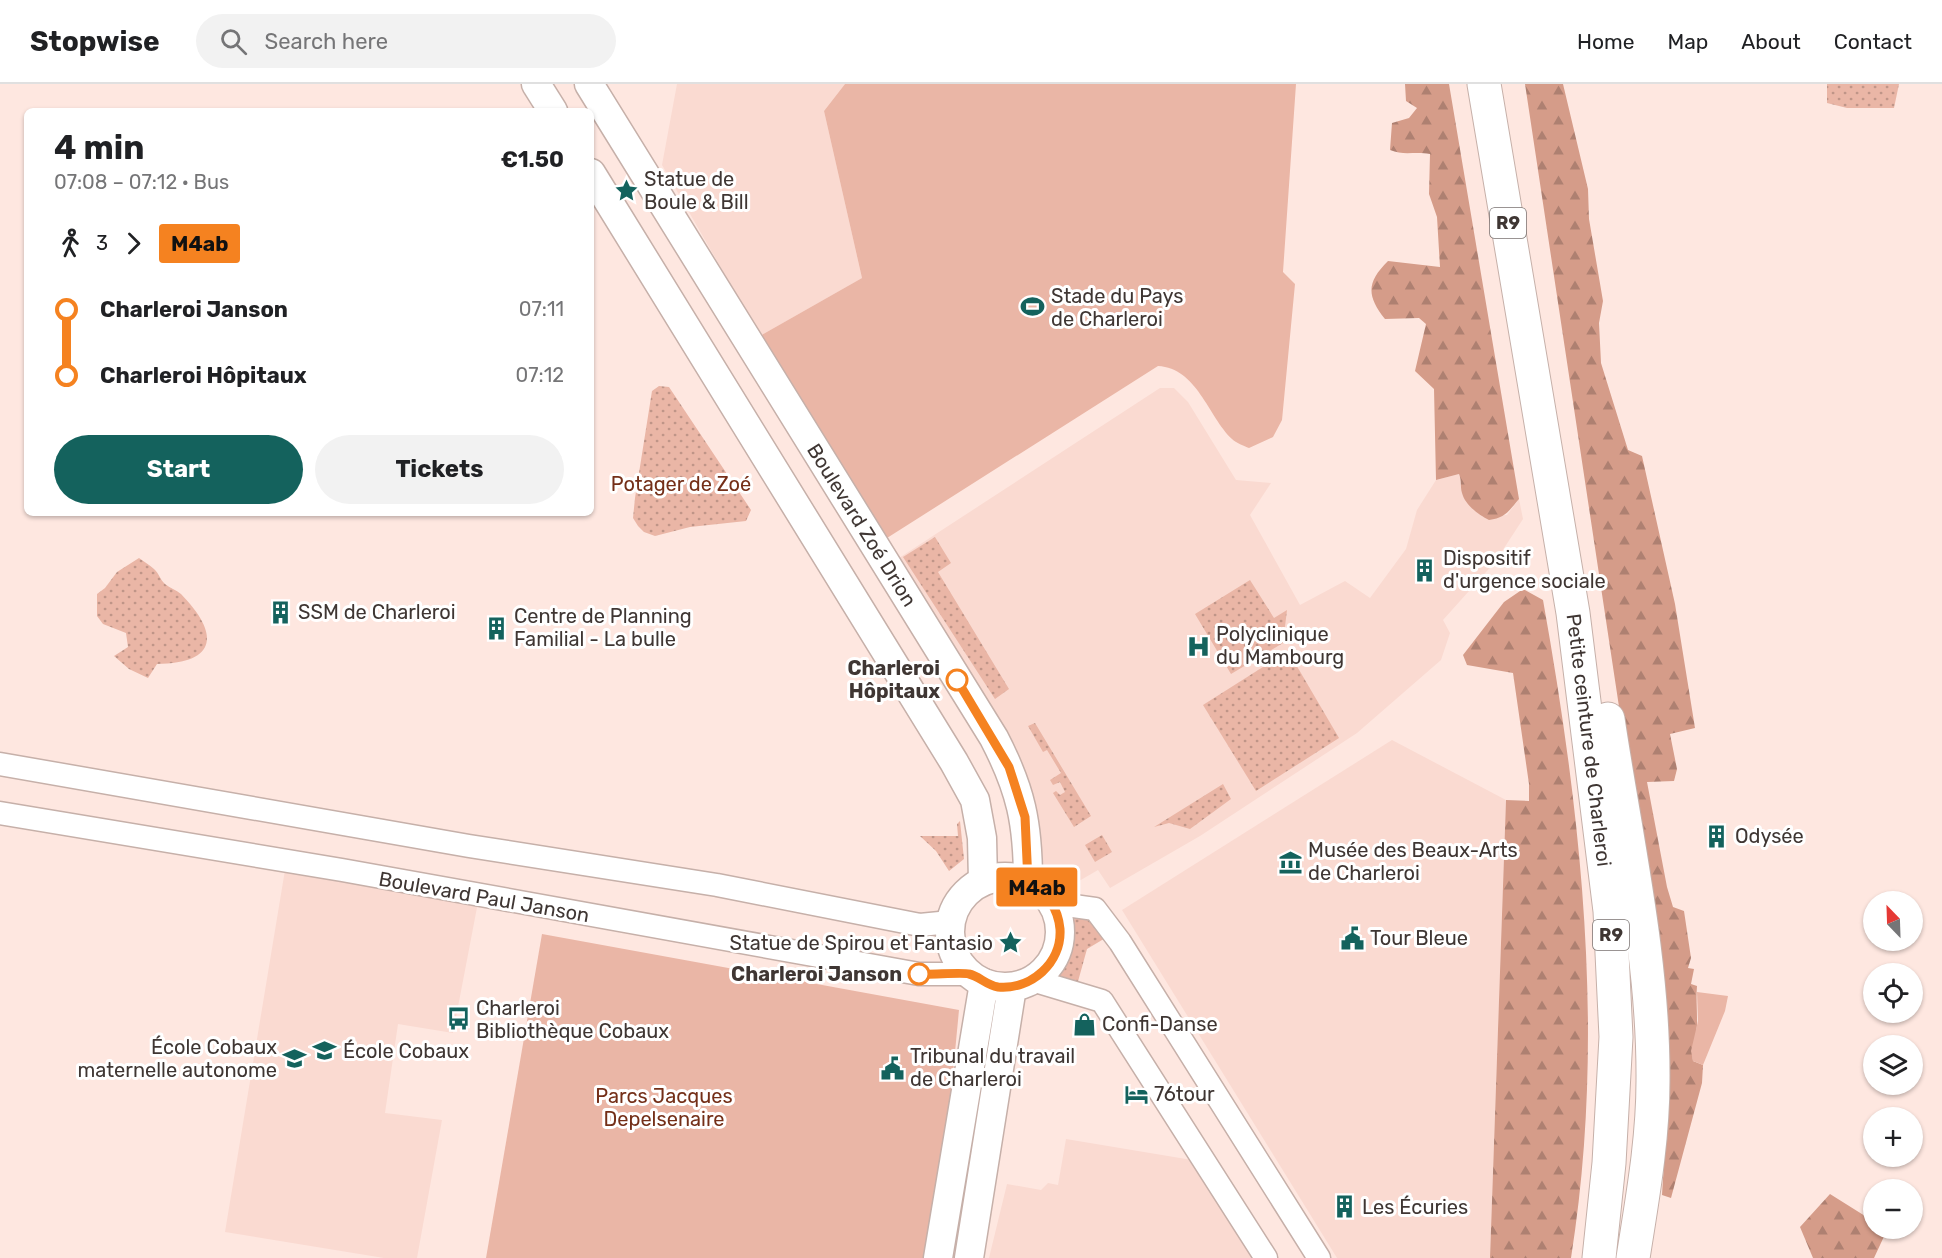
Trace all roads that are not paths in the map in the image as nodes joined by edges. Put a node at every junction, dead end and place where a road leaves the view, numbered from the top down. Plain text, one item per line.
1 (536, 84) edge
2 (589, 84) edge
3 (1484, 84) edge
4 (551, 108) edge
5 (598, 184) edge
6 (1573, 613) junction
7 (0, 764) edge
8 (0, 813) edge
9 (983, 881) junction
10 (1028, 882) junction
11 (1052, 903) junction
12 (951, 922) junction
13 (976, 978) junction
14 (1022, 983) junction
15 (938, 1258) edge
16 (969, 1258) edge
17 (1266, 1258) edge
18 (1318, 1258) edge
19 (1599, 1258) edge
20 (1633, 1258) edge

1 - 4 main road
2 - 10 main road, Boulevard Zoé Drion
3 - 6 highway, Petite ceinture de Charleroi / R9
5 - 9 main road
6 - 19 highway, Petite ceinture de Charleroi / R9
6 - 20 highway
7 - 12 street
8 - 13 street, Boulevard Paul Janson
9 - 10 main road
9 - 12 main road
10 - 11 main road
11 - 14 main road
11 - 18 street
12 - 13 main road
13 - 14 main road
13 - 15 main road
14 - 16 main road
14 - 17 street

